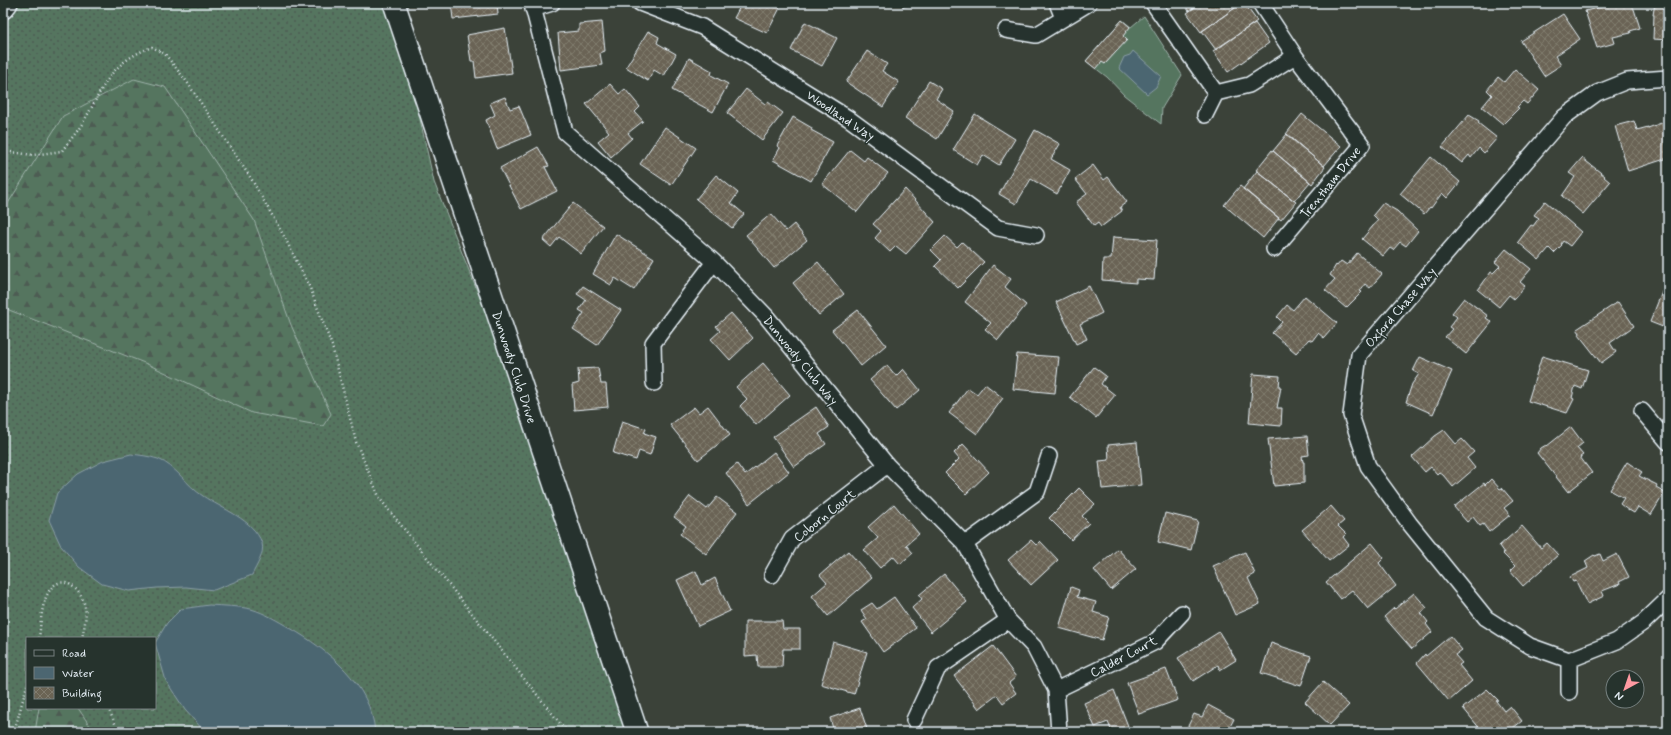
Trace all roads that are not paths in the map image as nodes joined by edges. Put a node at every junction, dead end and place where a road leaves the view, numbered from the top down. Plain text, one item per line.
1 (7, 3) edge
2 (394, 3) edge
3 (552, 3) edge
4 (640, 3) edge
5 (1057, 3) edge
6 (1089, 3) edge
7 (1153, 3) edge
8 (1260, 3) edge
9 (533, 6) edge
10 (3, 8) edge
11 (1063, 18) junction
12 (1006, 30) dead end
13 (1296, 56) junction
14 (1668, 78) edge
15 (1216, 93) junction
16 (1205, 115) dead end
17 (1036, 235) dead end
18 (1274, 249) dead end
19 (714, 262) junction
20 (654, 383) dead end
21 (1642, 411) dead end
22 (1668, 442) edge
23 (1049, 456) dead end
24 (887, 465) junction
25 (965, 544) junction
26 (772, 575) dead end
27 (1668, 599) edge
28 (1182, 613) dead end
29 (1008, 620) junction
30 (1569, 660) junction
31 (1056, 690) junction
32 (1569, 692) dead end
33 (914, 720) dead end
34 (636, 732) edge
35 (1059, 732) edge

1 - 10 street
2 - 34 street, Dunwoody Club Drive
3 - 9 street
4 - 17 street, Woodland Way
5 - 11 street
6 - 11 street
7 - 15 street
8 - 13 street, Trentham Drive
9 - 19 street, Dunwoody Club Way
11 - 12 street
13 - 15 street
13 - 18 street, Trentham Drive
14 - 30 street, Oxford Chase Way
15 - 16 street
19 - 20 street
19 - 24 street, Dunwoody Club Way
21 - 22 street
23 - 25 street
24 - 25 street, Dunwoody Club Way
24 - 26 street, Coborn Court
25 - 29 street, Dunwoody Club Way
27 - 30 street
28 - 31 street, Calder Court
29 - 31 street, Dunwoody Club Way
29 - 33 street
30 - 32 street
31 - 35 street, Dunwoody Club Way

